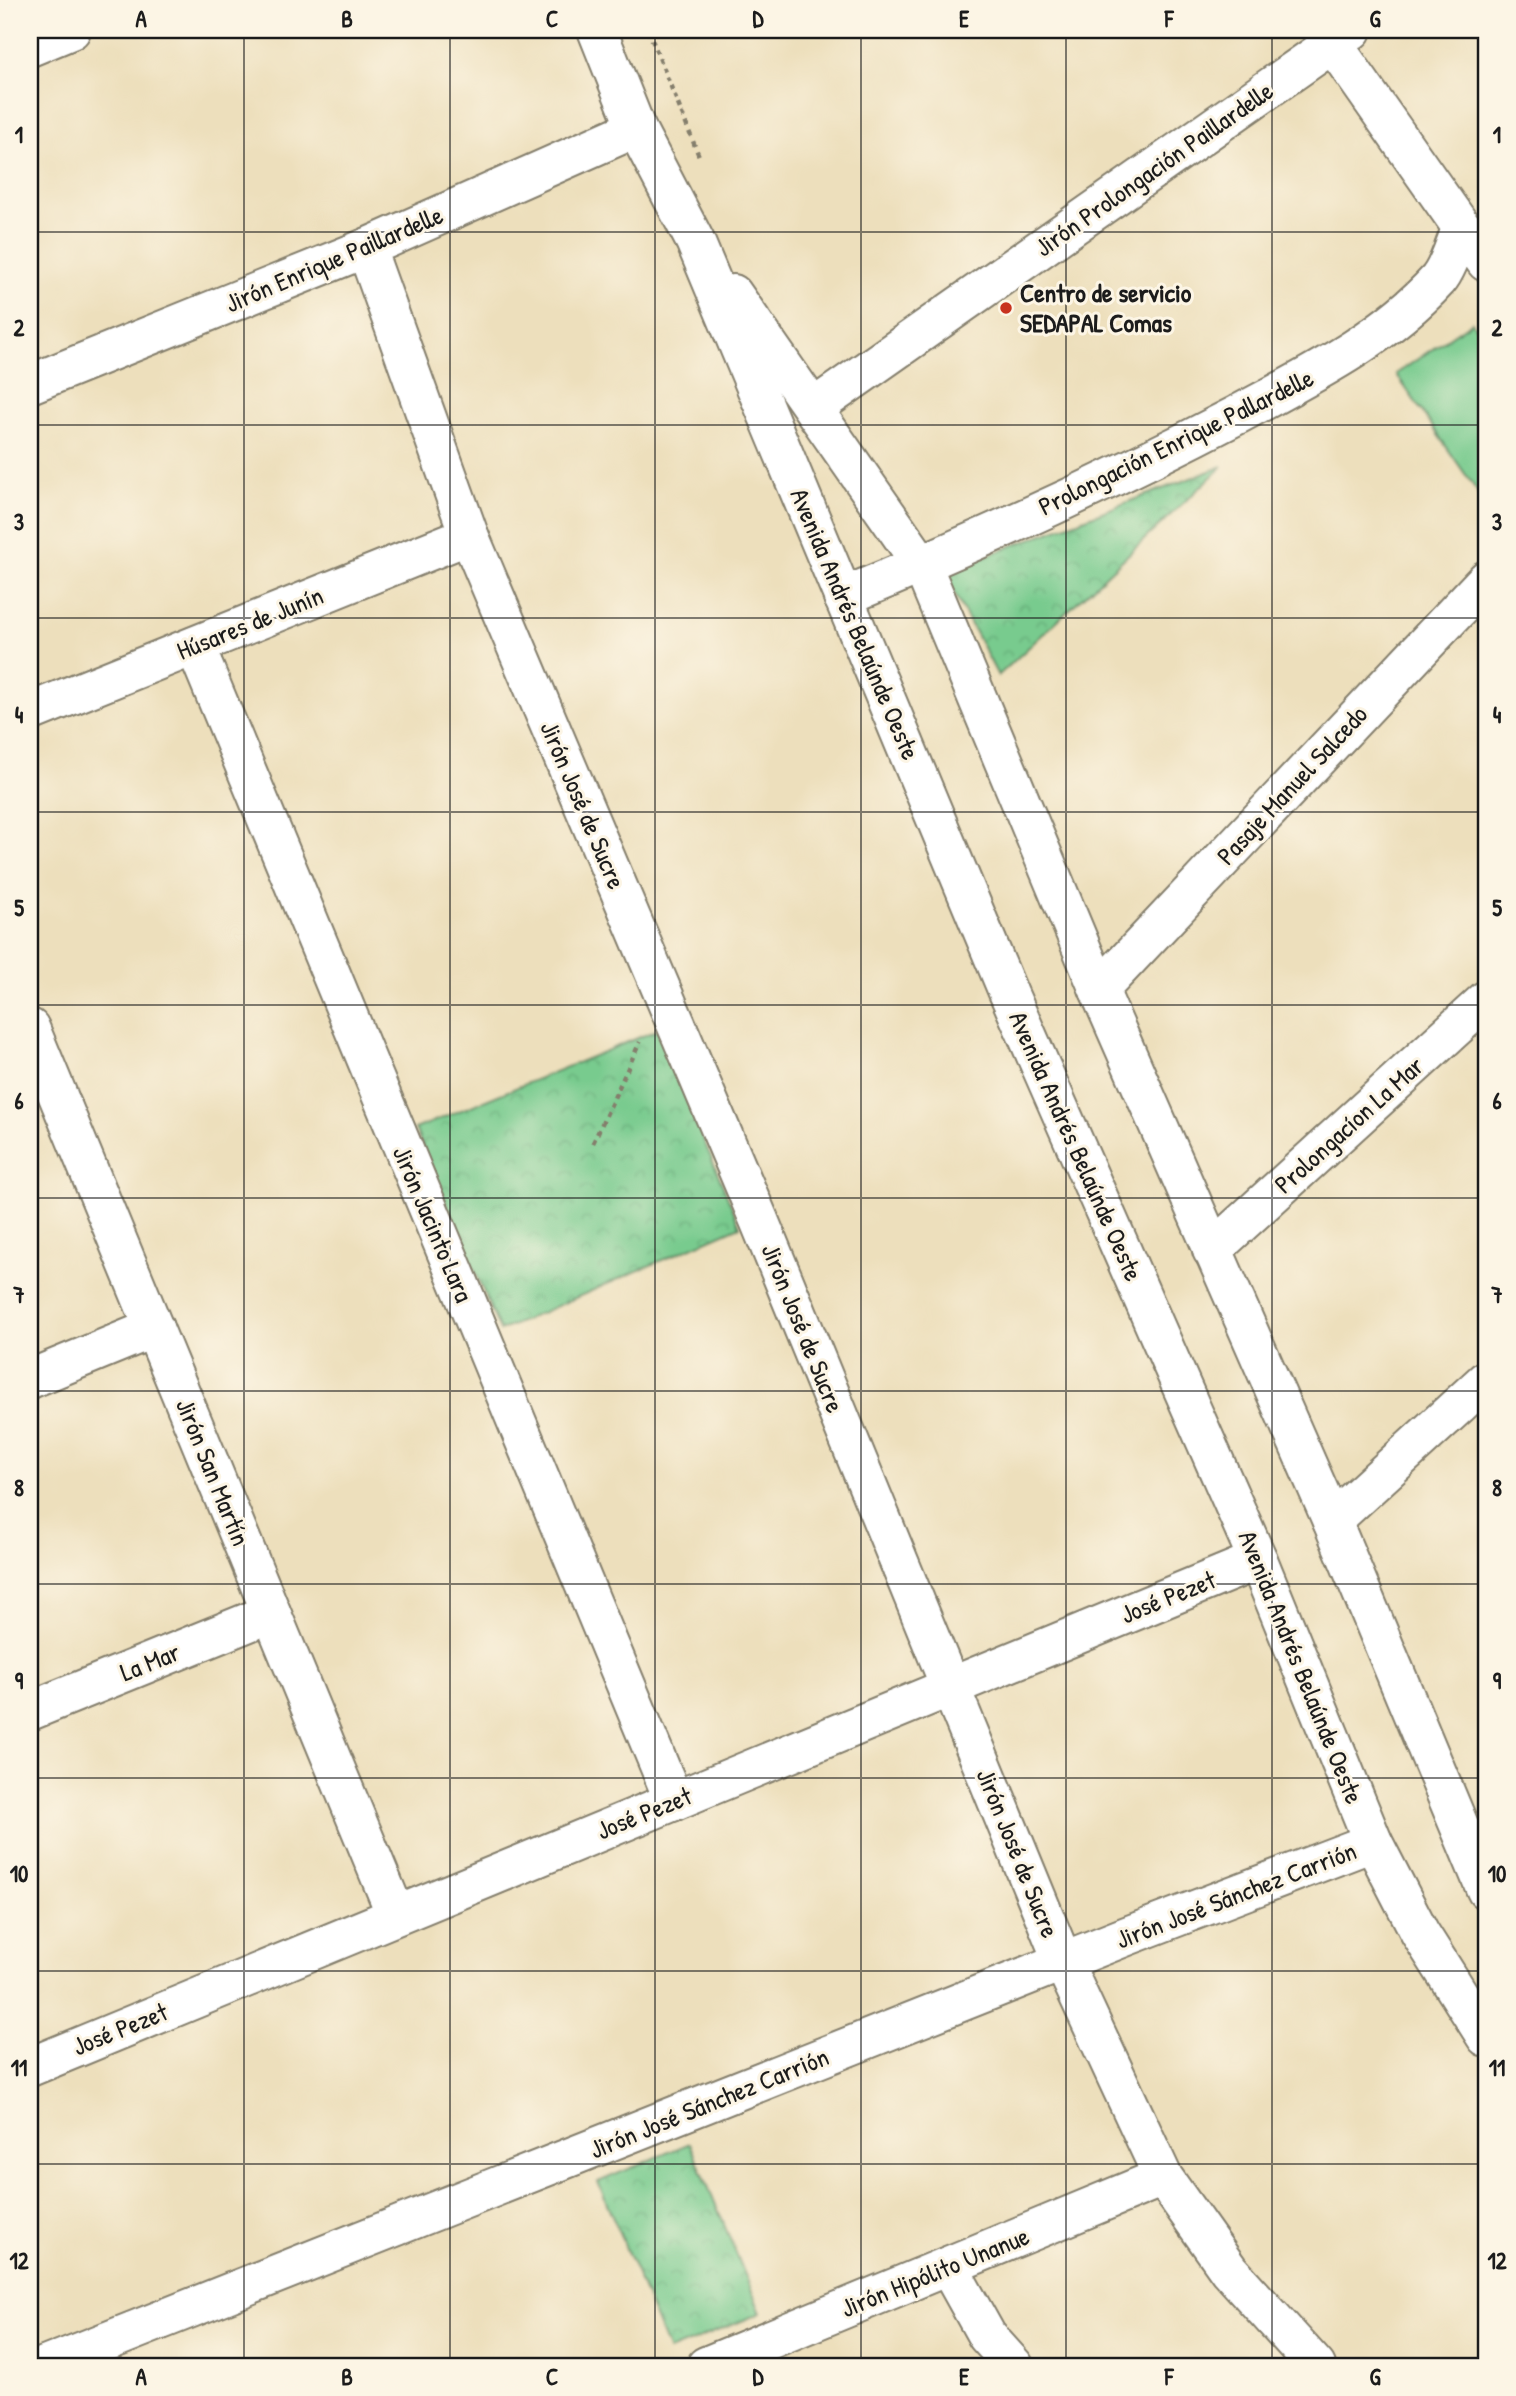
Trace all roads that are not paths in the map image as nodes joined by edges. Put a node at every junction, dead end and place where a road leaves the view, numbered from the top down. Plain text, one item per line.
1 (71, 30) edge
2 (597, 30) edge
3 (1336, 34) edge
4 (30, 47) edge
5 (636, 128) junction
6 (1462, 228) junction
7 (695, 241) junction
8 (366, 248) junction
9 (1486, 262) edge
10 (30, 384) edge
11 (815, 407) junction
12 (469, 535) junction
13 (922, 565) junction
14 (1486, 580) edge
15 (843, 597) junction
16 (195, 646) junction
17 (30, 712) edge
18 (1098, 990) junction
19 (1486, 1000) edge
20 (32, 1038) edge
21 (1212, 1250) junction
22 (153, 1328) junction
23 (30, 1379) edge
24 (1486, 1380) edge
25 (1332, 1521) junction
26 (1258, 1560) junction
27 (271, 1612) junction
28 (950, 1687) junction
29 (30, 1711) edge
30 (674, 1801) junction
31 (1373, 1842) junction
32 (1486, 1890) edge
33 (396, 1915) junction
34 (1063, 1962) junction
35 (1486, 2037) edge
36 (30, 2067) edge
37 (1163, 2177) junction
38 (948, 2266) junction
39 (726, 2362) edge
40 (45, 2366) edge
41 (1014, 2366) edge
42 (1316, 2366) edge

1 - 4 street
2 - 5 street, Avenida Andrés Belaúnde Oeste
3 - 6 street
3 - 11 street, Jirón Prolongación Paillardelle
5 - 7 street, Avenida Andrés Belaúnde Oeste
5 - 8 street, Jirón Enrique Paillardelle
6 - 9 street
6 - 13 street, Prolongación Enrique Pallardelle
7 - 11 street, Avenida Andrés Belaúnde Oeste
7 - 15 street, Avenida Andrés Belaúnde Oeste
8 - 10 street, Jirón Enrique Paillardelle
8 - 12 street, Jirón José de Sucre
11 - 13 street, Avenida Andrés Belaúnde Oeste
12 - 16 street, Húsares de Junín
12 - 28 street, Jirón José de Sucre
13 - 15 street, Prolongación Enrique Pallardelle
13 - 18 street, Avenida Andrés Belaúnde Oeste
14 - 18 street, Pasaje Manuel Salcedo
15 - 26 street, Avenida Andrés Belaúnde Oeste
16 - 17 street, Húsares de Junín
16 - 30 street, Jirón Jacinto Lara
18 - 21 street, Avenida Andrés Belaúnde Oeste
19 - 21 street, Prolongacíon La Mar
20 - 22 street, Jirón San Martín
21 - 25 street, Avenida Andrés Belaúnde Oeste
22 - 23 street
22 - 27 street, Jirón San Martín
24 - 25 street
25 - 32 street, Avenida Andrés Belaúnde Oeste
26 - 28 street, José Pezet
26 - 31 street, Avenida Andrés Belaúnde Oeste
27 - 29 street, La Mar
27 - 33 street, Jirón San Martín
28 - 30 street, José Pezet
28 - 34 street, Jirón José de Sucre
30 - 33 street, José Pezet
31 - 34 street, Jirón José Sánchez Carrión
31 - 35 street, Avenida Andrés Belaúnde Oeste
33 - 36 street, José Pezet
34 - 37 street, Jirón José de Sucre
34 - 40 street, Jirón José Sánchez Carrión
37 - 38 street, Jirón Hipólito Unanue
37 - 42 street, Jirón José de Sucre
38 - 39 street, Jirón Hipólito Unanue
38 - 41 street

